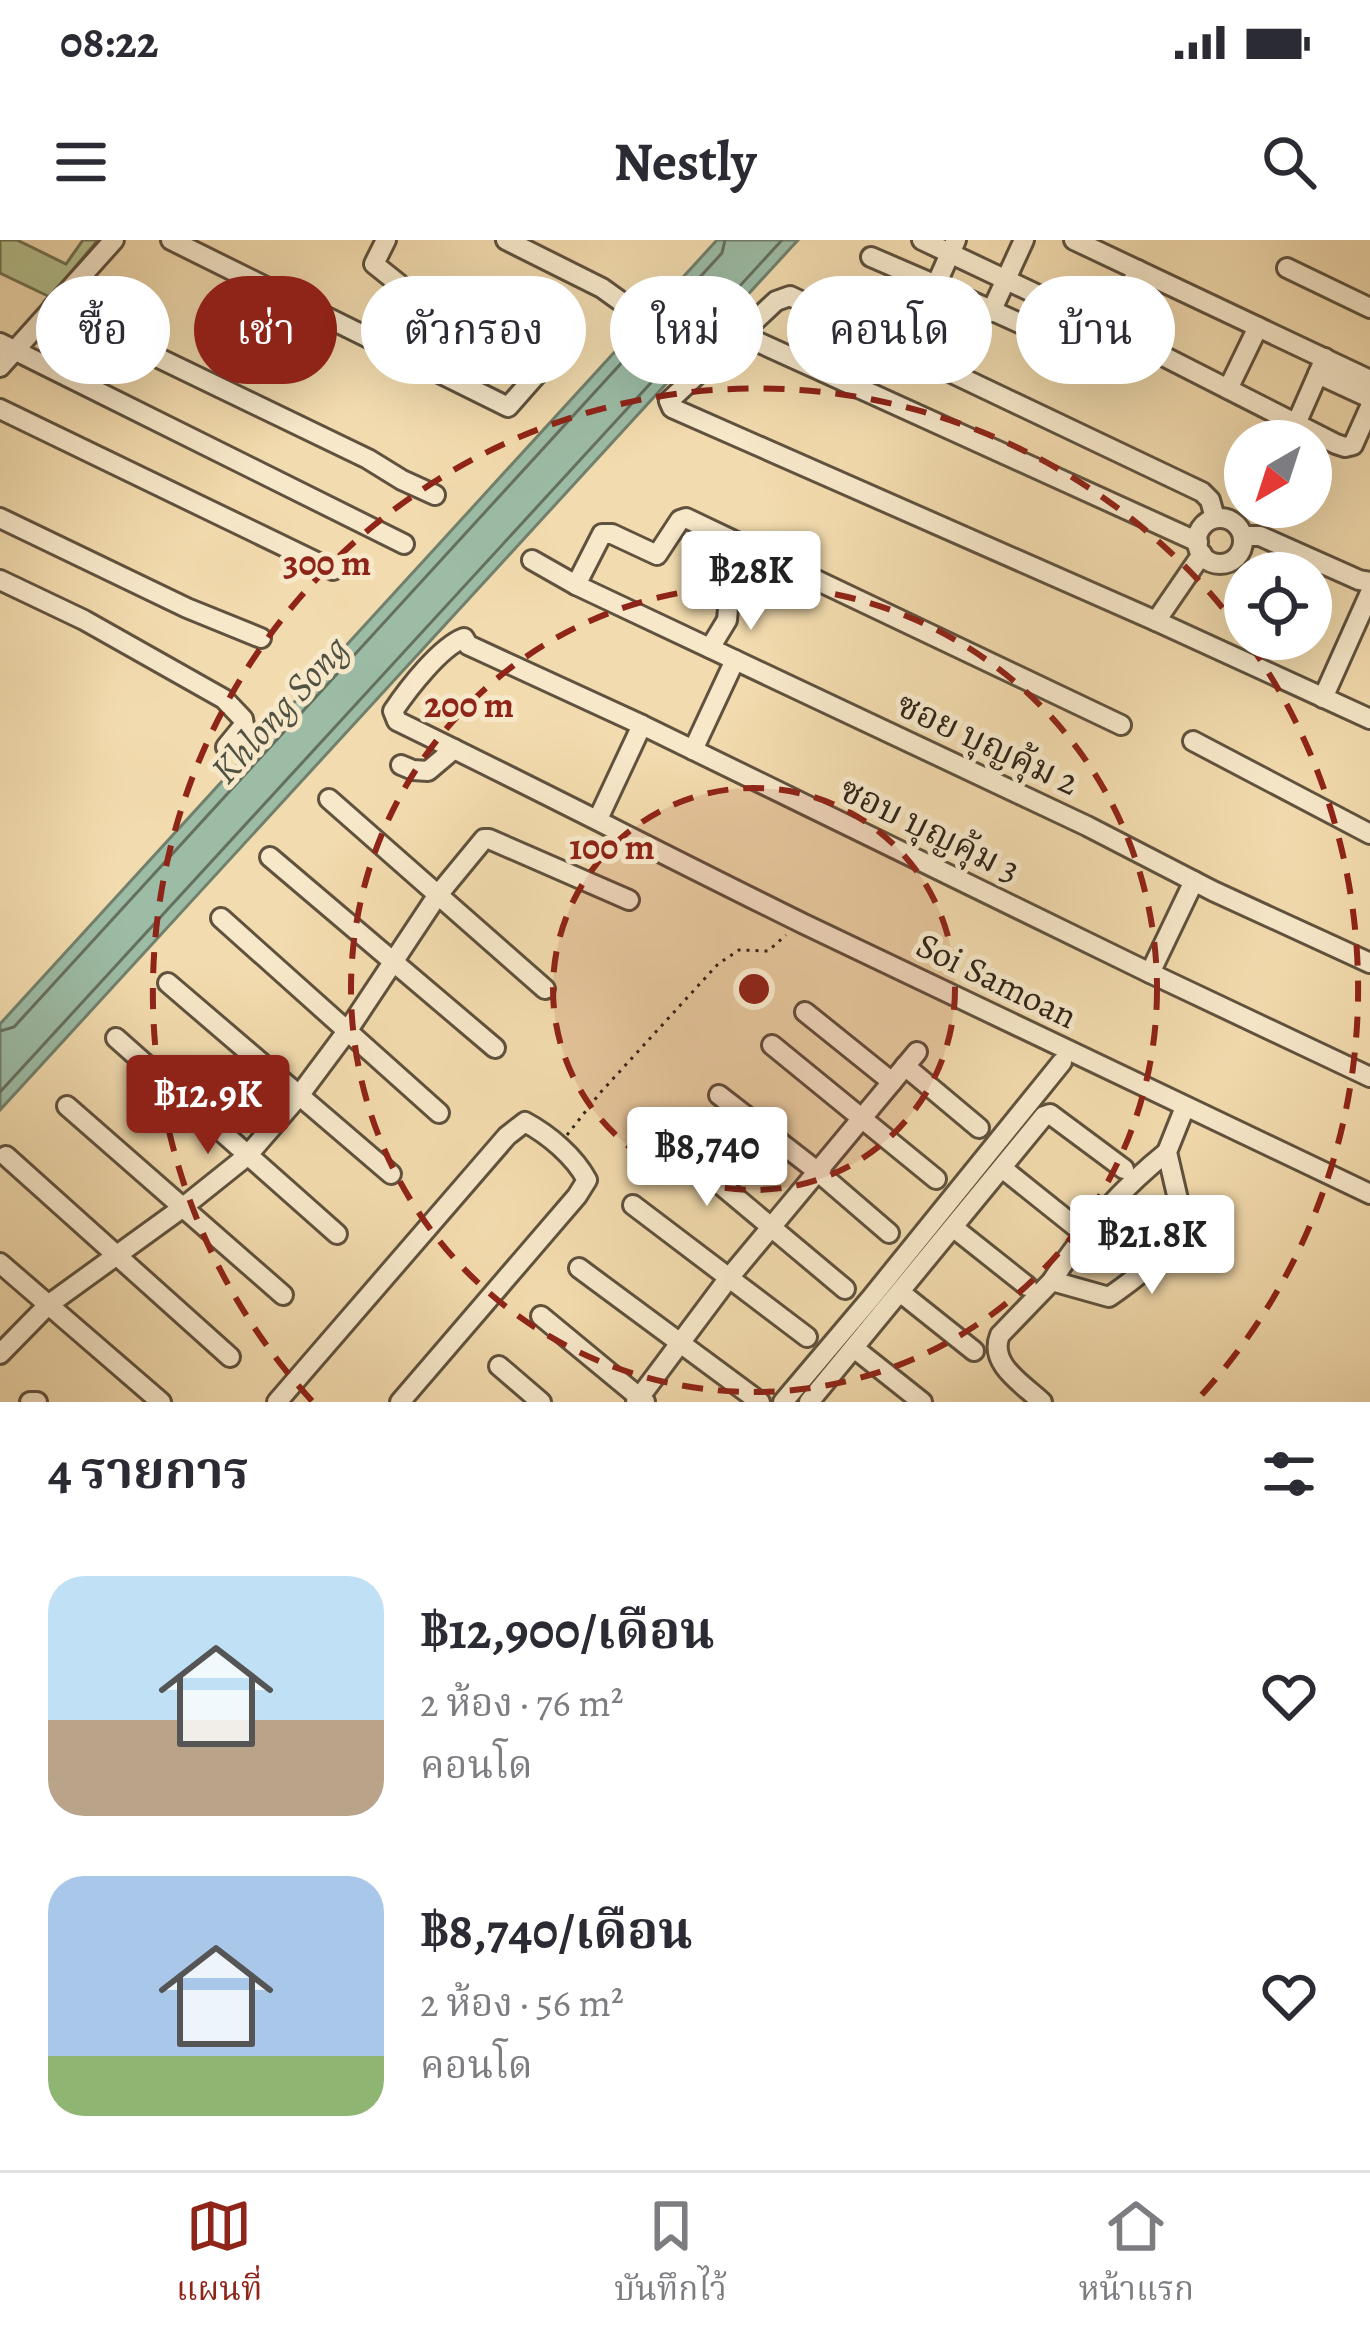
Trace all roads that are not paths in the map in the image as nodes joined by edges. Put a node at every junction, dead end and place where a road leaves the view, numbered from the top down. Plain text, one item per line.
1 (114, 240) edge
2 (171, 240) edge
3 (506, 240) edge
4 (922, 240) edge
5 (1024, 240) edge
6 (1074, 240) edge
7 (384, 241) edge
8 (1095, 244) edge
9 (953, 247) edge
10 (871, 256) dead end
11 (1287, 268) dead end
12 (1138, 270) junction
13 (81, 276) edge
14 (388, 276) edge
15 (916, 276) edge
16 (940, 276) edge
17 (1135, 276) edge
18 (1007, 279) junction
19 (1016, 283) edge
20 (610, 294) edge
21 (1370, 308) edge
22 (992, 310) edge
23 (763, 313) edge
24 (36, 321) edge
25 (1258, 327) junction
26 (361, 334) edge
27 (763, 345) edge
28 (7, 346) edge
29 (1175, 362) edge
30 (170, 364) edge
31 (1321, 366) junction
32 (0, 367) edge
33 (1370, 380) edge
34 (462, 384) edge
35 (528, 384) edge
36 (685, 384) edge
37 (1228, 389) junction
38 (1370, 398) edge
39 (1370, 407) edge
40 (0, 409) edge
41 (1288, 420) edge
42 (1298, 420) edge
43 (1332, 441) edge
44 (435, 495) dead end
45 (0, 518) edge
46 (1215, 518) junction
47 (1243, 536) junction
48 (404, 544) dead end
49 (1200, 548) junction
50 (532, 560) dead end
51 (333, 570) dead end
52 (0, 580) edge
53 (576, 585) junction
54 (1368, 589) edge
55 (729, 597) dead end
56 (1156, 621) junction
57 (261, 638) dead end
58 (464, 638) joint
59 (710, 648) junction
60 (735, 660) junction
61 (1323, 698) junction
62 (1370, 719) edge
63 (642, 725) junction
64 (1121, 725) dead end
65 (1192, 741) dead end
66 (226, 747) dead end
67 (454, 749) junction
68 (693, 751) junction
69 (401, 765) dead end
70 (329, 799) dead end
71 (598, 818) junction
72 (1370, 834) edge
73 (270, 857) dead end
74 (1194, 881) junction
75 (437, 896) junction
76 (629, 900) dead end
77 (221, 917) dead end
78 (391, 962) junction
79 (1370, 963) edge
80 (1150, 974) junction
81 (168, 983) dead end
82 (544, 989) dead end
83 (806, 1012) dead end
84 (348, 1030) junction
85 (116, 1038) dead end
86 (772, 1045) dead end
87 (495, 1048) dead end
88 (1062, 1062) dead end
89 (1370, 1077) edge
90 (892, 1082) junction
91 (719, 1096) dead end
92 (298, 1097) junction
93 (67, 1106) dead end
94 (1185, 1108) junction
95 (439, 1113) dead end
96 (861, 1118) junction
97 (979, 1128) dead end
98 (677, 1149) dead end
99 (1167, 1152) junction
100 (6, 1156) dead end
101 (247, 1156) junction
102 (1002, 1168) junction
103 (1124, 1168) dead end
104 (817, 1171) junction
105 (391, 1174) dead end
106 (936, 1179) dead end
107 (1370, 1194) edge
108 (633, 1205) dead end
109 (182, 1208) junction
110 (772, 1226) junction
111 (954, 1228) junction
112 (1077, 1228) dead end
113 (889, 1233) dead end
114 (338, 1234) dead end
115 (116, 1255) junction
116 (0, 1263) edge
117 (579, 1268) dead end
118 (728, 1279) junction
119 (1052, 1281) junction
120 (1027, 1286) dead end
121 (845, 1288) dead end
122 (900, 1292) junction
123 (283, 1295) dead end
124 (48, 1305) junction
125 (541, 1316) dead end
126 (807, 1337) dead end
127 (680, 1343) junction
128 (854, 1348) junction
129 (974, 1351) dead end
130 (0, 1354) edge
131 (230, 1357) dead end
132 (499, 1366) dead end
133 (640, 1401) edge
134 (161, 1402) edge
135 (277, 1402) edge
136 (400, 1402) edge
137 (541, 1402) edge
138 (760, 1402) edge
139 (783, 1402) edge
140 (808, 1402) edge
141 (922, 1402) edge
142 (1042, 1402) edge

1 - 13 street
2 - 26 street
3 - 20 street
4 - 9 street
5 - 18 street
6 - 8 street
7 - 14 street
8 - 12 street
9 - 16 street
9 - 18 street
10 - 15 street
11 - 21 street
12 - 17 street
12 - 25 street
18 - 19 street
18 - 22 street
23 - 46 street
24 - 28 street
25 - 31 street
25 - 37 street
27 - 49 street
28 - 32 street
28 - 48 street
29 - 37 street
30 - 44 street
31 - 33 street
31 - 38 street
31 - 42 street
34 - 35 street
36 - 56 street
37 - 41 street
39 - 43 street
40 - 51 street
45 - 57 street
46 - 47 street
46 - 49 street
47 - 49 street
47 - 54 street
49 - 56 street
50 - 53 street, ซอย บุญคุ้ม 2
52 - 66 street
53 - 59 street, ซอย บุญคุ้ม 2
53 - 64 street
54 - 61 street
55 - 59 street
56 - 61 street
58 - 63 street, ซอบ บุญคุ้ม 3
58 - 67 street, Soi Samoan
59 - 60 street, ซอย บุญคุ้ม 2
60 - 68 street
60 - 74 street, ซอย บุญคุ้ม 2
61 - 62 street
63 - 68 street, ซอบ บุญคุ้ม 3
63 - 71 street
65 - 72 street
67 - 69 street
67 - 71 street, Soi Samoan
68 - 80 street, ซอบ บุญคุ้ม 3
70 - 75 street
71 - 94 street, Soi Samoan
73 - 78 street
74 - 79 street, ซอย บุญคุ้ม 2
74 - 80 street
75 - 76 street
75 - 78 street
75 - 82 street
77 - 84 street
78 - 84 street
78 - 87 street
80 - 89 street, ซอบ บุญคุ้ม 3
81 - 92 street
83 - 90 street
84 - 92 street
84 - 95 street
85 - 101 street
86 - 96 street
88 - 139 street
90 - 96 street
90 - 97 street
91 - 104 street
92 - 101 street
92 - 105 street
93 - 109 street
94 - 99 street
94 - 107 street, Soi Samoan
96 - 104 street
96 - 106 street
98 - 110 street
99 - 119 street
99 - 119 street
100 - 115 street
101 - 109 street
101 - 114 street
102 - 103 street
102 - 111 street
102 - 112 street
104 - 110 street
104 - 113 street
108 - 118 street
109 - 115 street
109 - 123 street
110 - 118 street
110 - 121 street
111 - 120 street
111 - 122 street
115 - 124 street
115 - 131 street
116 - 124 street
117 - 127 street
118 - 126 street
118 - 127 street
119 - 142 street
122 - 128 street
122 - 129 street
124 - 130 street
124 - 134 street
125 - 133 street
127 - 133 street
127 - 138 street
128 - 140 street
128 - 141 street
132 - 137 street
135 - 136 street

